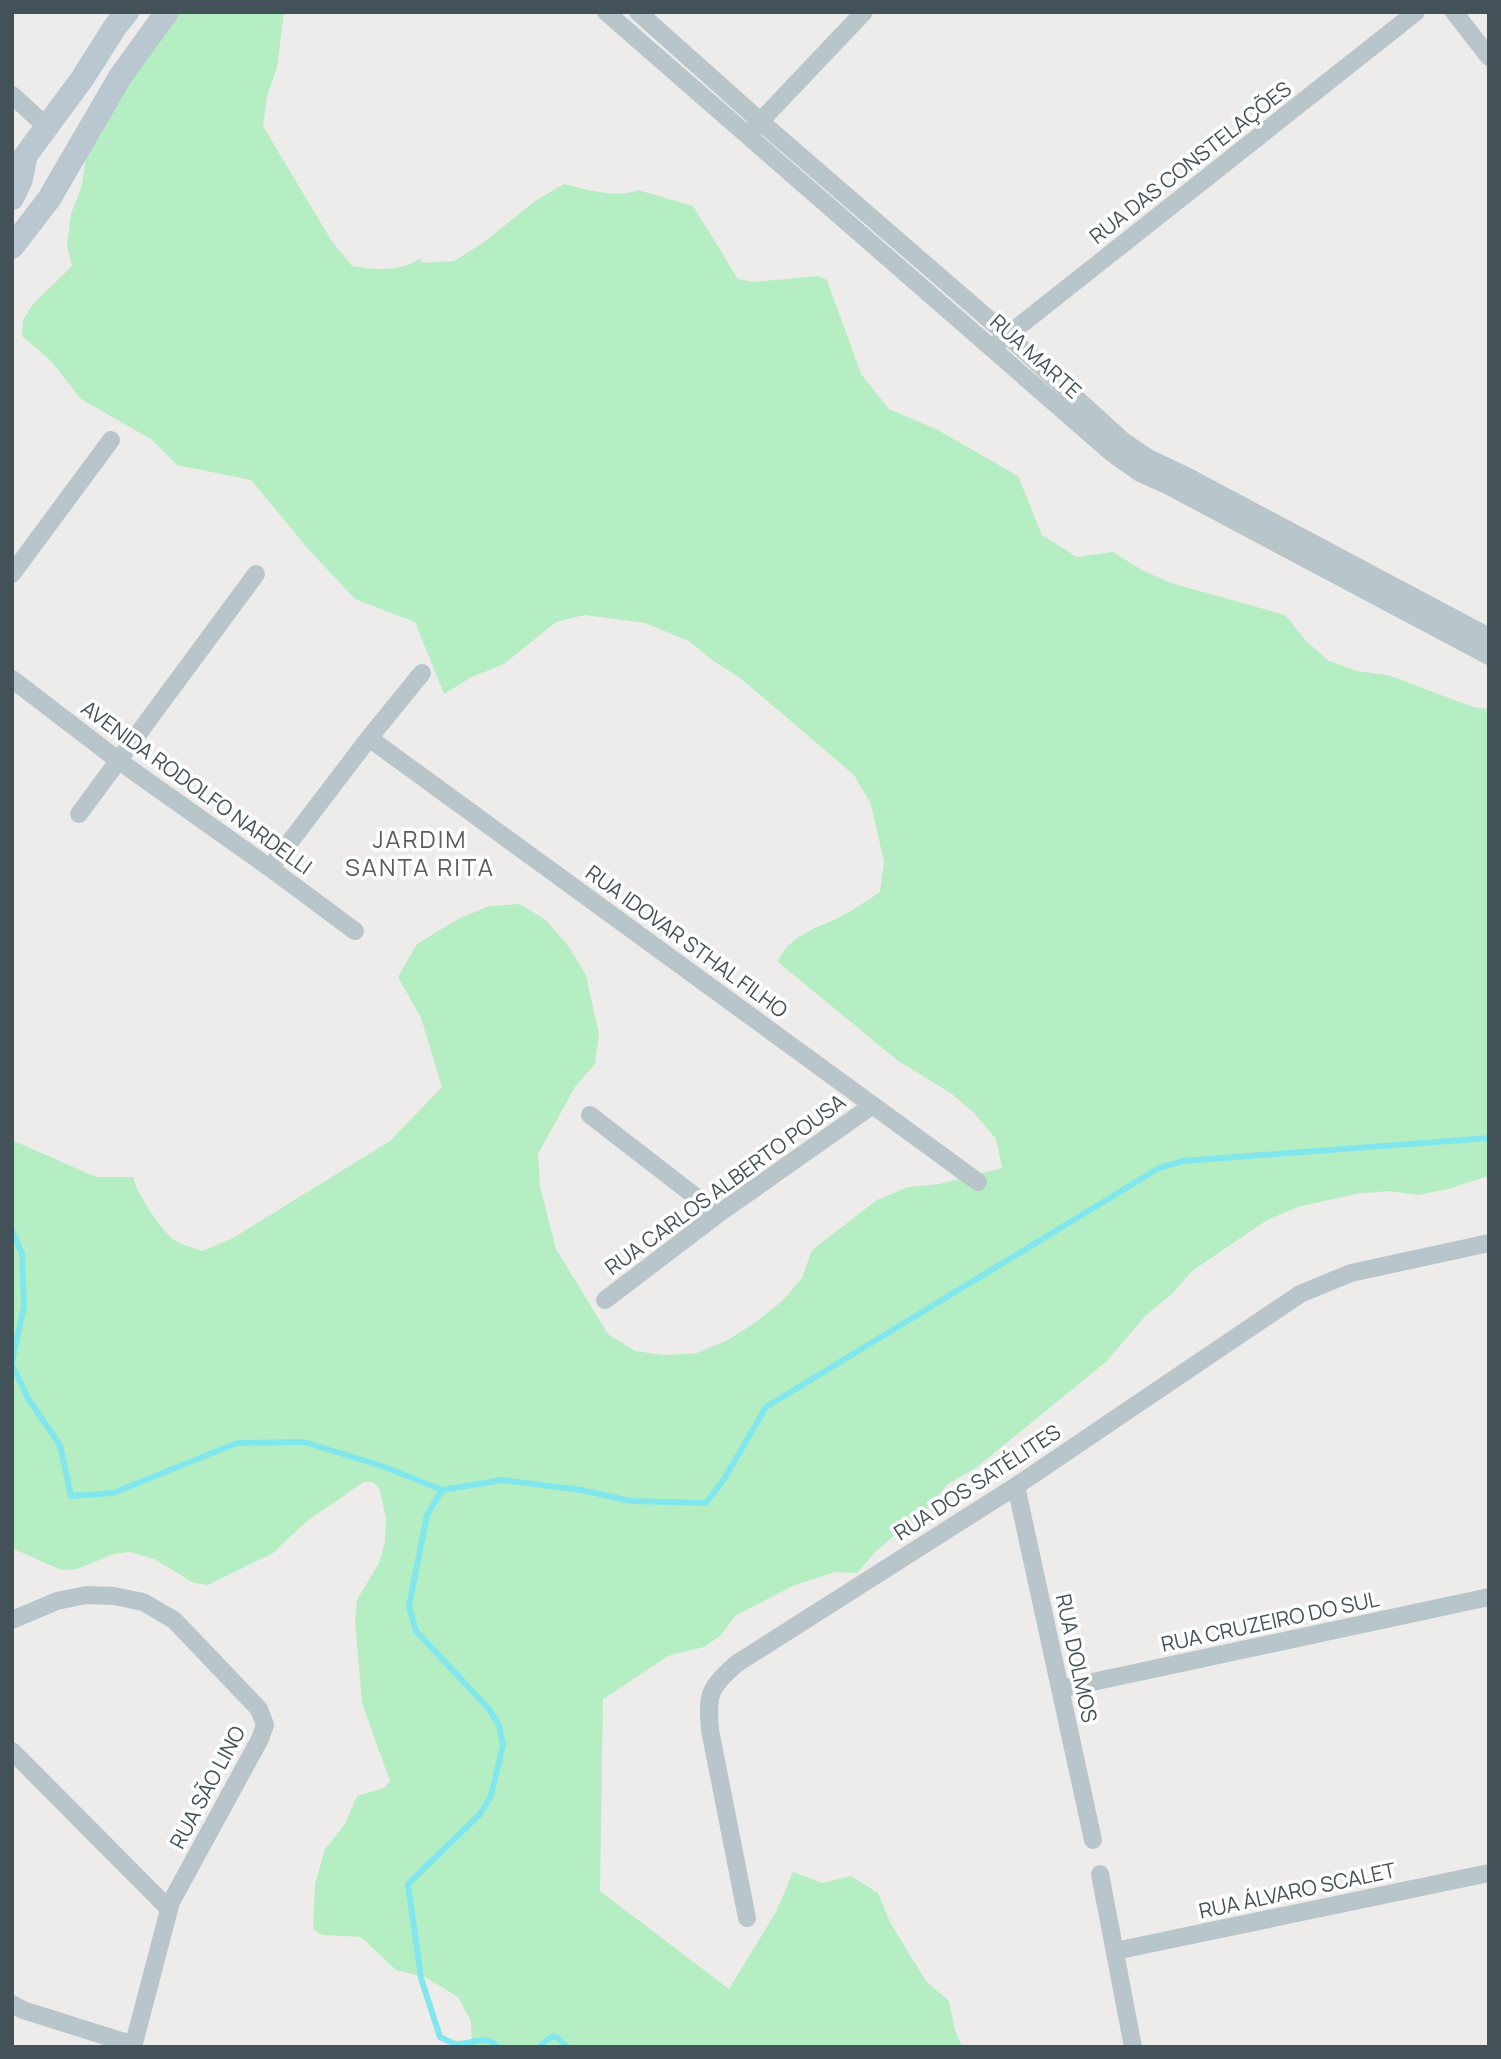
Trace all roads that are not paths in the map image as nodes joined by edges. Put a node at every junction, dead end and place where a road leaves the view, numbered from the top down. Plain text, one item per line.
1 (127, 12) edge
2 (167, 12) edge
3 (606, 12) edge
4 (638, 12) edge
5 (864, 12) edge
6 (1416, 12) edge
7 (1454, 12) edge
8 (1489, 57) edge
9 (12, 94) edge
10 (761, 122) junction
11 (47, 127) junction
12 (747, 136) junction
13 (19, 166) edge
14 (12, 198) edge
15 (49, 199) junction
16 (12, 247) edge
17 (1007, 335) junction
18 (992, 347) junction
19 (111, 440) dead end
20 (256, 573) dead end
21 (12, 574) edge
22 (1489, 637) edge
23 (1489, 656) edge
24 (422, 673) dead end
25 (12, 679) edge
26 (369, 738) junction
27 (119, 761) junction
28 (79, 814) dead end
29 (270, 868) junction
30 (355, 931) dead end
31 (873, 1105) junction
32 (590, 1115) dead end
33 (978, 1182) dead end
34 (718, 1214) junction
35 (1489, 1243) edge
36 (605, 1300) dead end
37 (1016, 1486) junction
38 (1489, 1597) edge
39 (12, 1620) edge
40 (1060, 1689) junction
41 (12, 1751) edge
42 (1093, 1840) dead end
43 (1489, 1873) edge
44 (1100, 1874) dead end
45 (169, 1909) junction
46 (747, 1918) dead end
47 (1115, 1951) junction
48 (12, 2004) edge
49 (134, 2046) edge
50 (1133, 2047) edge

1 - 11 main road
2 - 15 main road
3 - 12 street, RUA MARTE
4 - 10 street, RUA MARTE
5 - 10 street
6 - 17 street, RUA DAS CONSTELAÇÕES
7 - 8 street
9 - 11 street
10 - 12 street
10 - 17 street, RUA MARTE
11 - 13 main road
11 - 15 main road
12 - 18 street, RUA MARTE
13 - 14 main road
15 - 16 main road
17 - 18 street, RUA DAS CONSTELAÇÕES
17 - 22 street, RUA MARTE
18 - 23 street, RUA MARTE
19 - 21 street
20 - 27 street
24 - 26 street
25 - 27 street, AVENIDA RODOLFO NARDELLI
26 - 29 street
26 - 31 street, RUA IDOVAR STHAL FILHO
27 - 28 street
27 - 29 street, AVENIDA RODOLFO NARDELLI
29 - 30 street, AVENIDA RODOLFO NARDELLI
31 - 33 street, RUA IDOVAR STHAL FILHO
31 - 34 street, RUA CARLOS ALBERTO POUSA
32 - 34 street
34 - 36 street, RUA CARLOS ALBERTO POUSA
35 - 37 street, RUA DOS SATÉLITES
37 - 40 street, RUA DOLMOS
37 - 46 street, RUA DOS SATÉLITES
38 - 40 street, RUA CRUZEIRO DO SUL
39 - 45 street, RUA SÃO LINO
40 - 42 street, RUA DOLMOS
41 - 45 street
43 - 47 street, RUA ÁLVARO SCALET
44 - 47 street
45 - 49 street, RUA SÃO LINO
47 - 50 street
48 - 49 street

